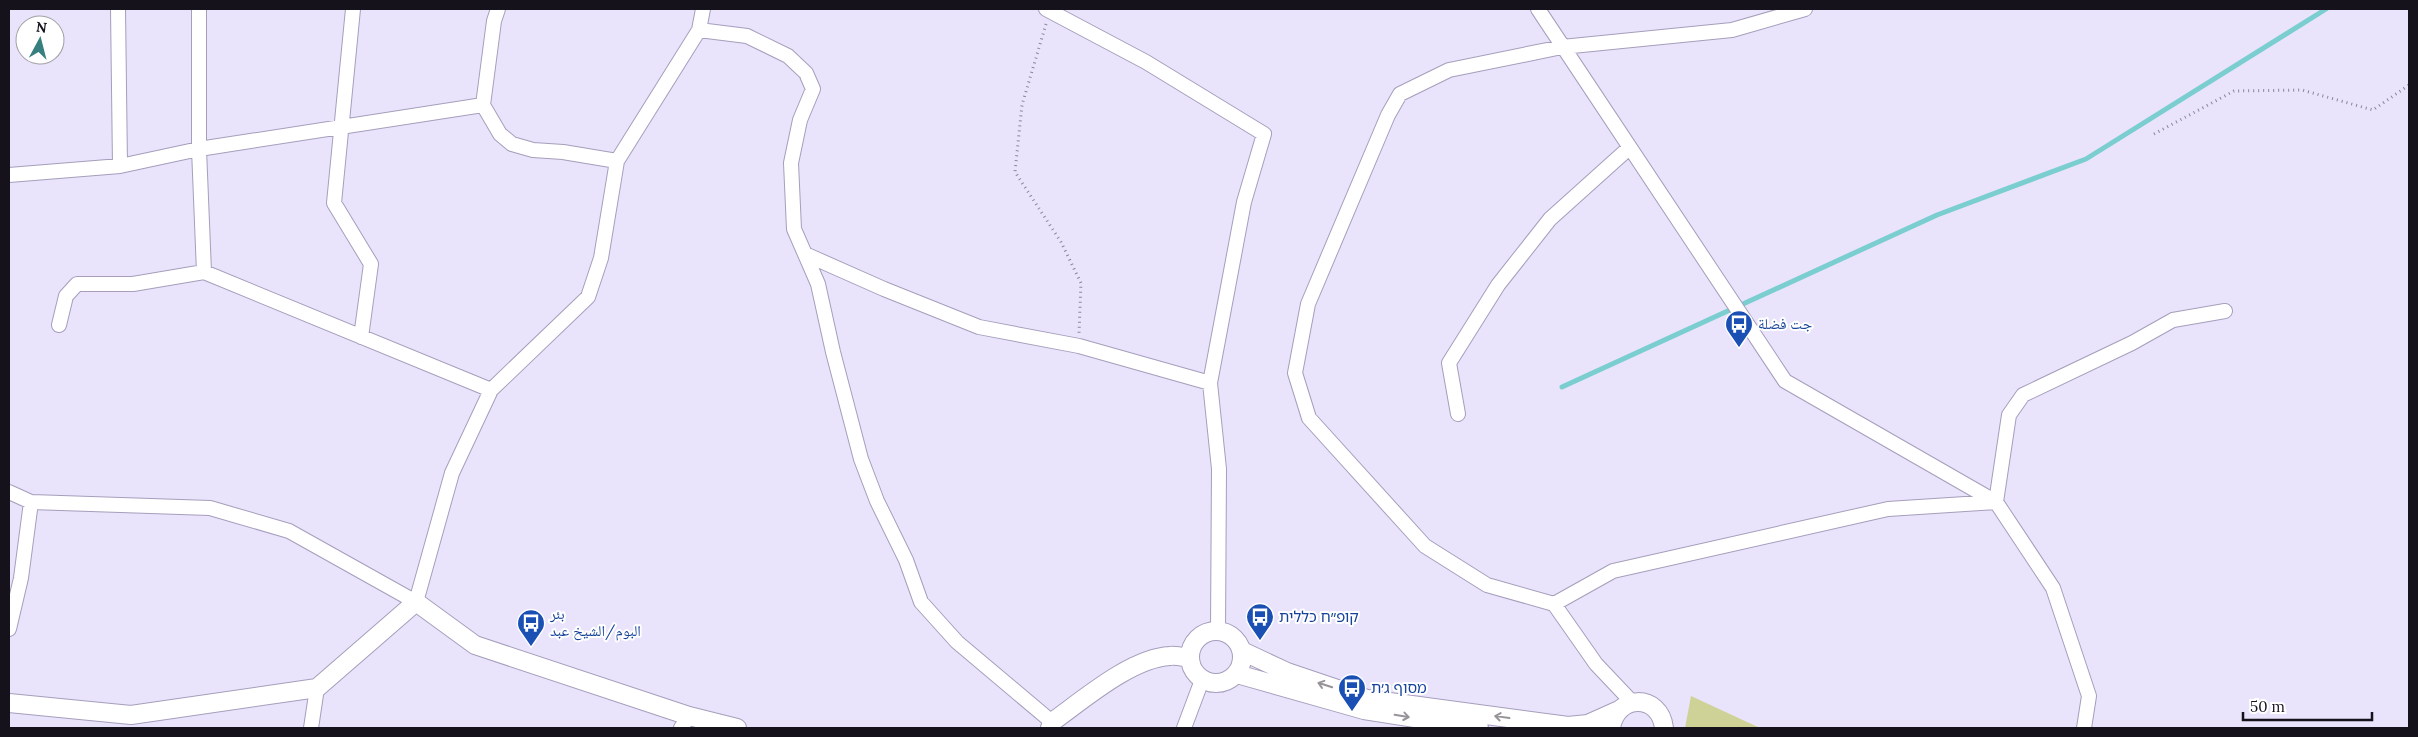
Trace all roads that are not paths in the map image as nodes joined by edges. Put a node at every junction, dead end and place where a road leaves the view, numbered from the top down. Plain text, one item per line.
1 (118, 9) edge
2 (199, 9) edge
3 (353, 9) edge
4 (498, 9) edge
5 (704, 9) edge
6 (1538, 9) edge
7 (1048, 10) edge
8 (1796, 10) edge
9 (699, 30) junction
10 (1562, 47) junction
11 (484, 106) junction
12 (340, 126) junction
13 (1629, 148) junction
14 (199, 149) junction
15 (618, 161) junction
16 (120, 166) junction
17 (9, 175) edge
18 (805, 254) junction
19 (204, 272) junction
20 (2225, 311) dead end
21 (59, 325) dead end
22 (361, 336) junction
23 (1210, 383) junction
24 (491, 390) junction
25 (1458, 414) dead end
26 (9, 492) edge
27 (31, 502) junction
28 (1996, 502) junction
29 (416, 602) junction
30 (1554, 604) junction
31 (9, 629) edge
32 (1218, 630) junction
33 (1242, 651) junction
34 (1190, 658) junction
35 (1237, 674) junction
36 (1202, 680) junction
37 (316, 688) junction
38 (9, 703) edge
39 (1624, 707) junction
40 (685, 722) edge
41 (1051, 725) edge
42 (311, 728) edge
43 (736, 728) edge
44 (1184, 728) edge
45 (1480, 728) edge
46 (1610, 728) edge
47 (1664, 728) edge
48 (2084, 728) edge

1 - 16 street
2 - 14 street
3 - 12 street
4 - 11 street
5 - 9 street
6 - 10 street
7 - 23 street
8 - 10 street
9 - 15 street
9 - 18 street
10 - 13 street
10 - 30 street
11 - 12 street
11 - 15 street
12 - 14 street
12 - 22 street
13 - 25 street
13 - 28 street
14 - 16 street
14 - 19 street
15 - 24 street
16 - 17 street
18 - 23 street
18 - 41 street
19 - 21 street
19 - 22 street
20 - 28 street
22 - 24 street
23 - 32 street
24 - 29 street
26 - 27 street
27 - 29 street
27 - 31 street
28 - 30 street
28 - 48 street
29 - 37 street
29 - 40 street
30 - 39 street
32 - 33 street
32 - 34 street
33 - 35 street
39 -> 33 street
34 - 36 street
34 - 41 street
35 - 36 street
35 -> 45 street
36 - 44 street
37 - 38 street
37 - 42 street
39 - 46 street
39 - 47 street
40 - 43 street

